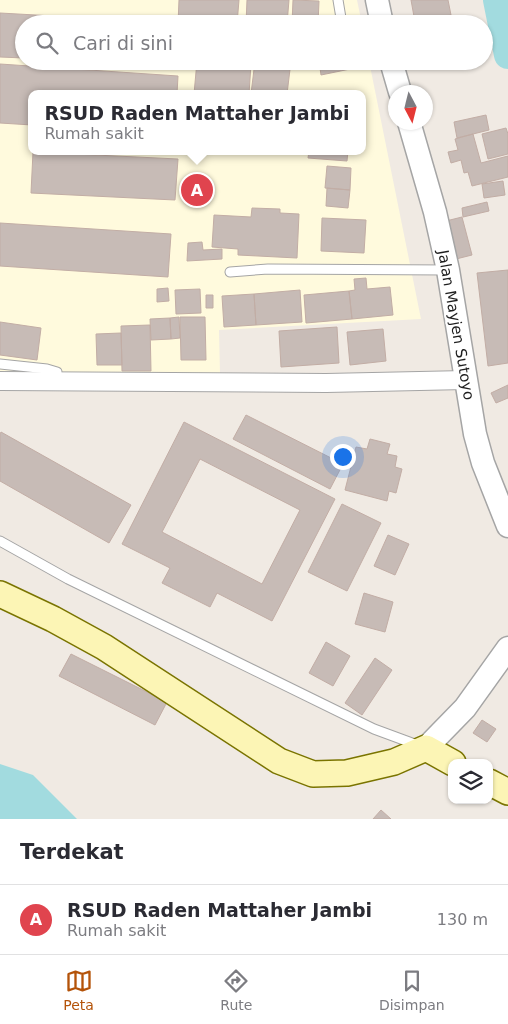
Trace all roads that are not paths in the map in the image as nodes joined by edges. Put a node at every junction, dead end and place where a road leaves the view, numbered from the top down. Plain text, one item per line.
1 (338, 0) edge
2 (377, 0) edge
3 (340, 15) edge
4 (380, 15) edge
5 (394, 70) edge
6 (398, 85) edge
7 (411, 130) edge
8 (448, 270) junction
9 (230, 272) dead end
10 (0, 364) edge
11 (466, 380) junction
12 (0, 381) edge
13 (57, 382) junction
14 (508, 526) edge
15 (0, 541) edge
16 (0, 594) edge
17 (508, 648) edge
18 (426, 748) junction
19 (448, 760) edge
20 (493, 784) edge
21 (508, 792) edge

1 - 3 lane
2 - 4 street
5 - 6 street
7 - 8 street, Jalan Mayjen Sutoyo
8 - 9 lane
8 - 11 street, Jalan Mayjen Sutoyo
10 - 13 lane
11 - 13 street
11 - 14 street, Jalan Mayjen Sutoyo
12 - 13 street
15 - 18 lane
16 - 18 main road
17 - 18 street
18 - 19 main road
20 - 21 main road

